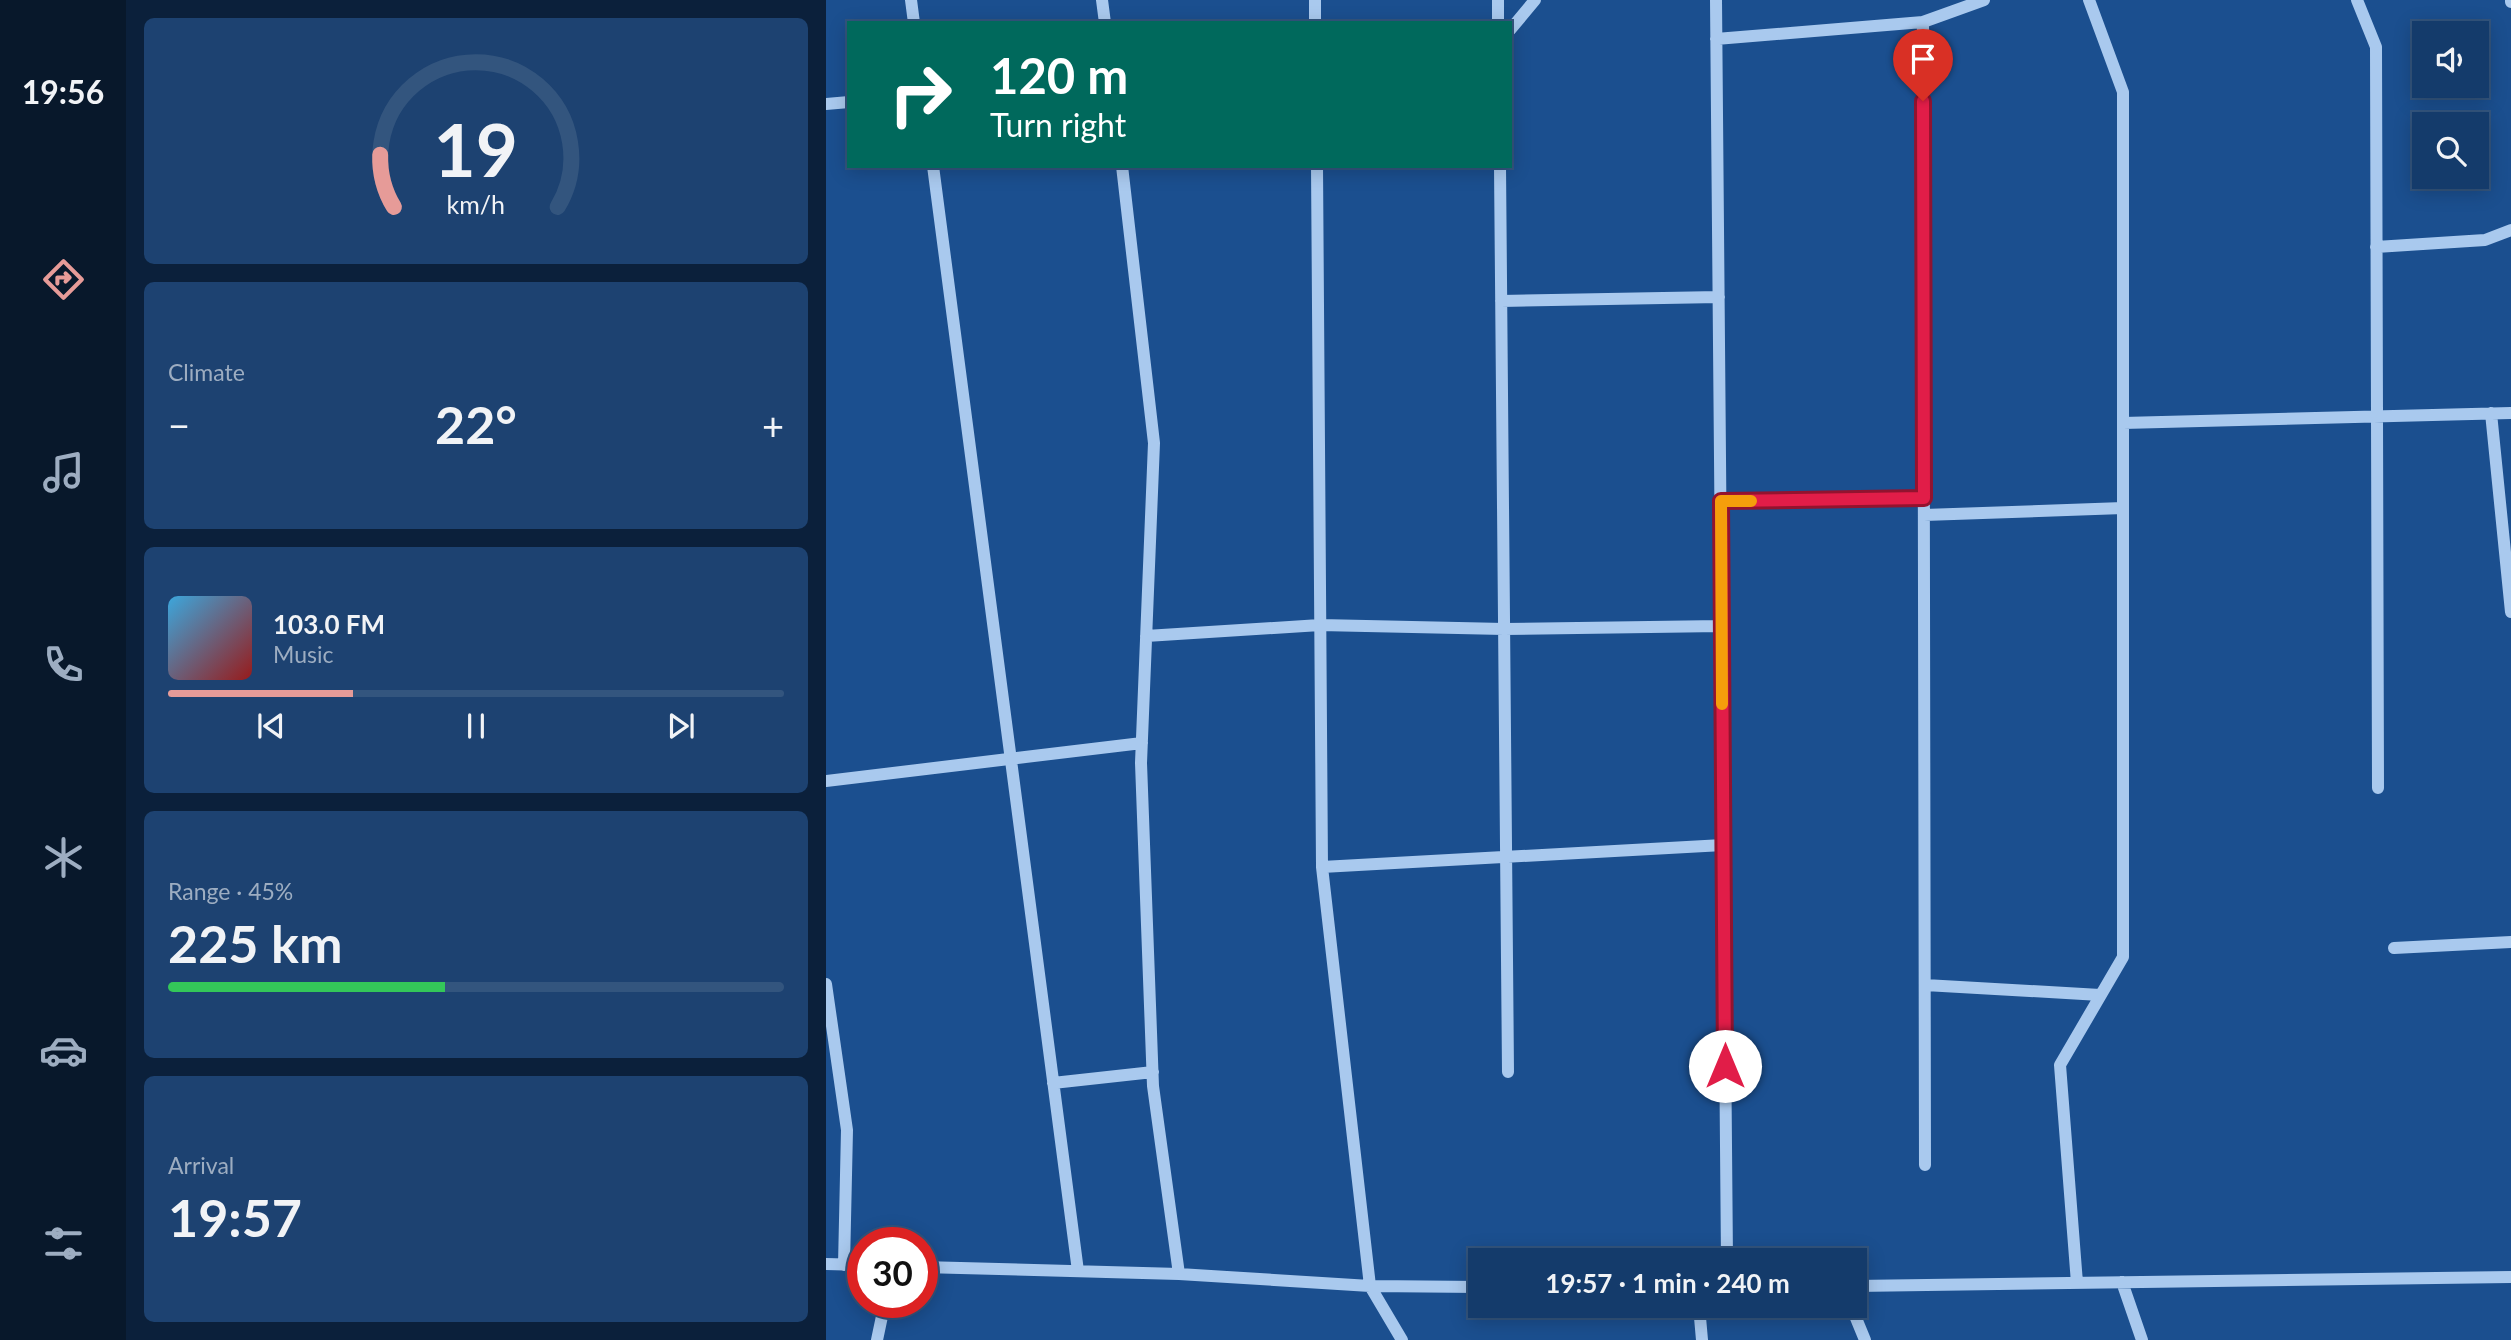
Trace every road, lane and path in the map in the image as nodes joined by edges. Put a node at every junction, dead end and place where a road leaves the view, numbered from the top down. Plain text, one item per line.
1 (911, 0) edge
2 (1102, 0) edge
3 (1315, 0) edge
4 (1498, 0) edge
5 (1535, 0) edge
6 (1716, 0) edge
7 (1984, 0) edge
8 (2089, 0) edge
9 (2357, 0) edge
10 (914, 21) edge
11 (1105, 21) edge
12 (1315, 21) edge
13 (1498, 21) edge
14 (1923, 22) junction
15 (1512, 28) edge
16 (1716, 39) junction
17 (847, 102) edge
18 (826, 104) edge
19 (933, 168) edge
20 (1122, 168) edge
21 (1317, 168) edge
22 (1500, 168) edge
23 (2511, 230) edge
24 (2376, 247) junction
25 (1718, 298) junction
26 (1501, 301) junction
27 (2491, 413) junction
28 (2511, 413) edge
29 (2377, 416) junction
30 (2123, 423) junction
31 (1924, 498) junction
32 (1721, 501) junction
33 (2123, 508) junction
34 (1924, 515) junction
35 (2511, 612) edge
36 (1320, 625) junction
37 (1721, 626) junction
38 (1504, 629) junction
39 (1146, 636) junction
40 (1142, 743) junction
41 (1010, 758) junction
42 (826, 781) edge
43 (2378, 788) dead end
44 (1723, 845) junction
45 (1506, 857) junction
46 (1322, 867) junction
47 (2511, 942) edge
48 (2394, 947) dead end
49 (826, 984) edge
50 (1925, 985) junction
51 (2100, 995) junction
52 (1153, 1072) junction
53 (1508, 1072) dead end
54 (1053, 1083) junction
55 (1925, 1165) dead end
56 (1727, 1248) edge
57 (826, 1264) edge
58 (844, 1265) joint
59 (938, 1267) edge
60 (1078, 1271) junction
61 (1178, 1274) junction
62 (2511, 1278) edge
63 (2122, 1282) junction
64 (2077, 1283) junction
65 (1370, 1286) junction
66 (1867, 1286) edge
67 (1468, 1287) edge
68 (881, 1318) edge
69 (1700, 1318) edge
70 (1856, 1318) edge
71 (877, 1340) edge
72 (1402, 1340) edge
73 (1702, 1340) edge
74 (1864, 1340) edge
75 (2142, 1340) edge

1 - 10 street
2 - 11 street
3 - 12 street
4 - 13 street
5 - 15 street
6 - 16 street
7 - 14 street
8 - 30 street
9 - 24 street
14 - 16 street
14 - 31 street
16 - 25 street
17 - 18 street
19 - 41 street
20 - 39 street
21 - 36 street
22 - 26 street
23 - 24 street
24 - 29 street
25 - 26 street
25 - 32 street
26 - 38 street
27 - 28 street
27 - 29 street
27 - 35 street
29 - 30 street
29 - 43 street
30 - 33 street
31 - 32 street
31 - 34 street
32 - 37 street
33 - 34 street
33 - 51 street
34 - 50 street
36 - 38 street
36 - 39 street
36 - 46 street
37 - 38 street
37 - 44 street
38 - 45 street
39 - 40 street
40 - 41 street
40 - 52 street
41 - 42 street
41 - 54 street
44 - 45 street
44 - 56 street
45 - 46 street
45 - 53 street
46 - 65 street
47 - 48 street
49 - 58 street
50 - 51 street
50 - 55 street
51 - 64 street
52 - 54 street
52 - 61 street
54 - 60 street
57 - 58 street
59 - 60 street
60 - 61 street
61 - 65 street
62 - 63 street
63 - 64 street
63 - 75 street
64 - 66 street
65 - 67 street
65 - 72 street
68 - 71 street
69 - 73 street
70 - 74 street

